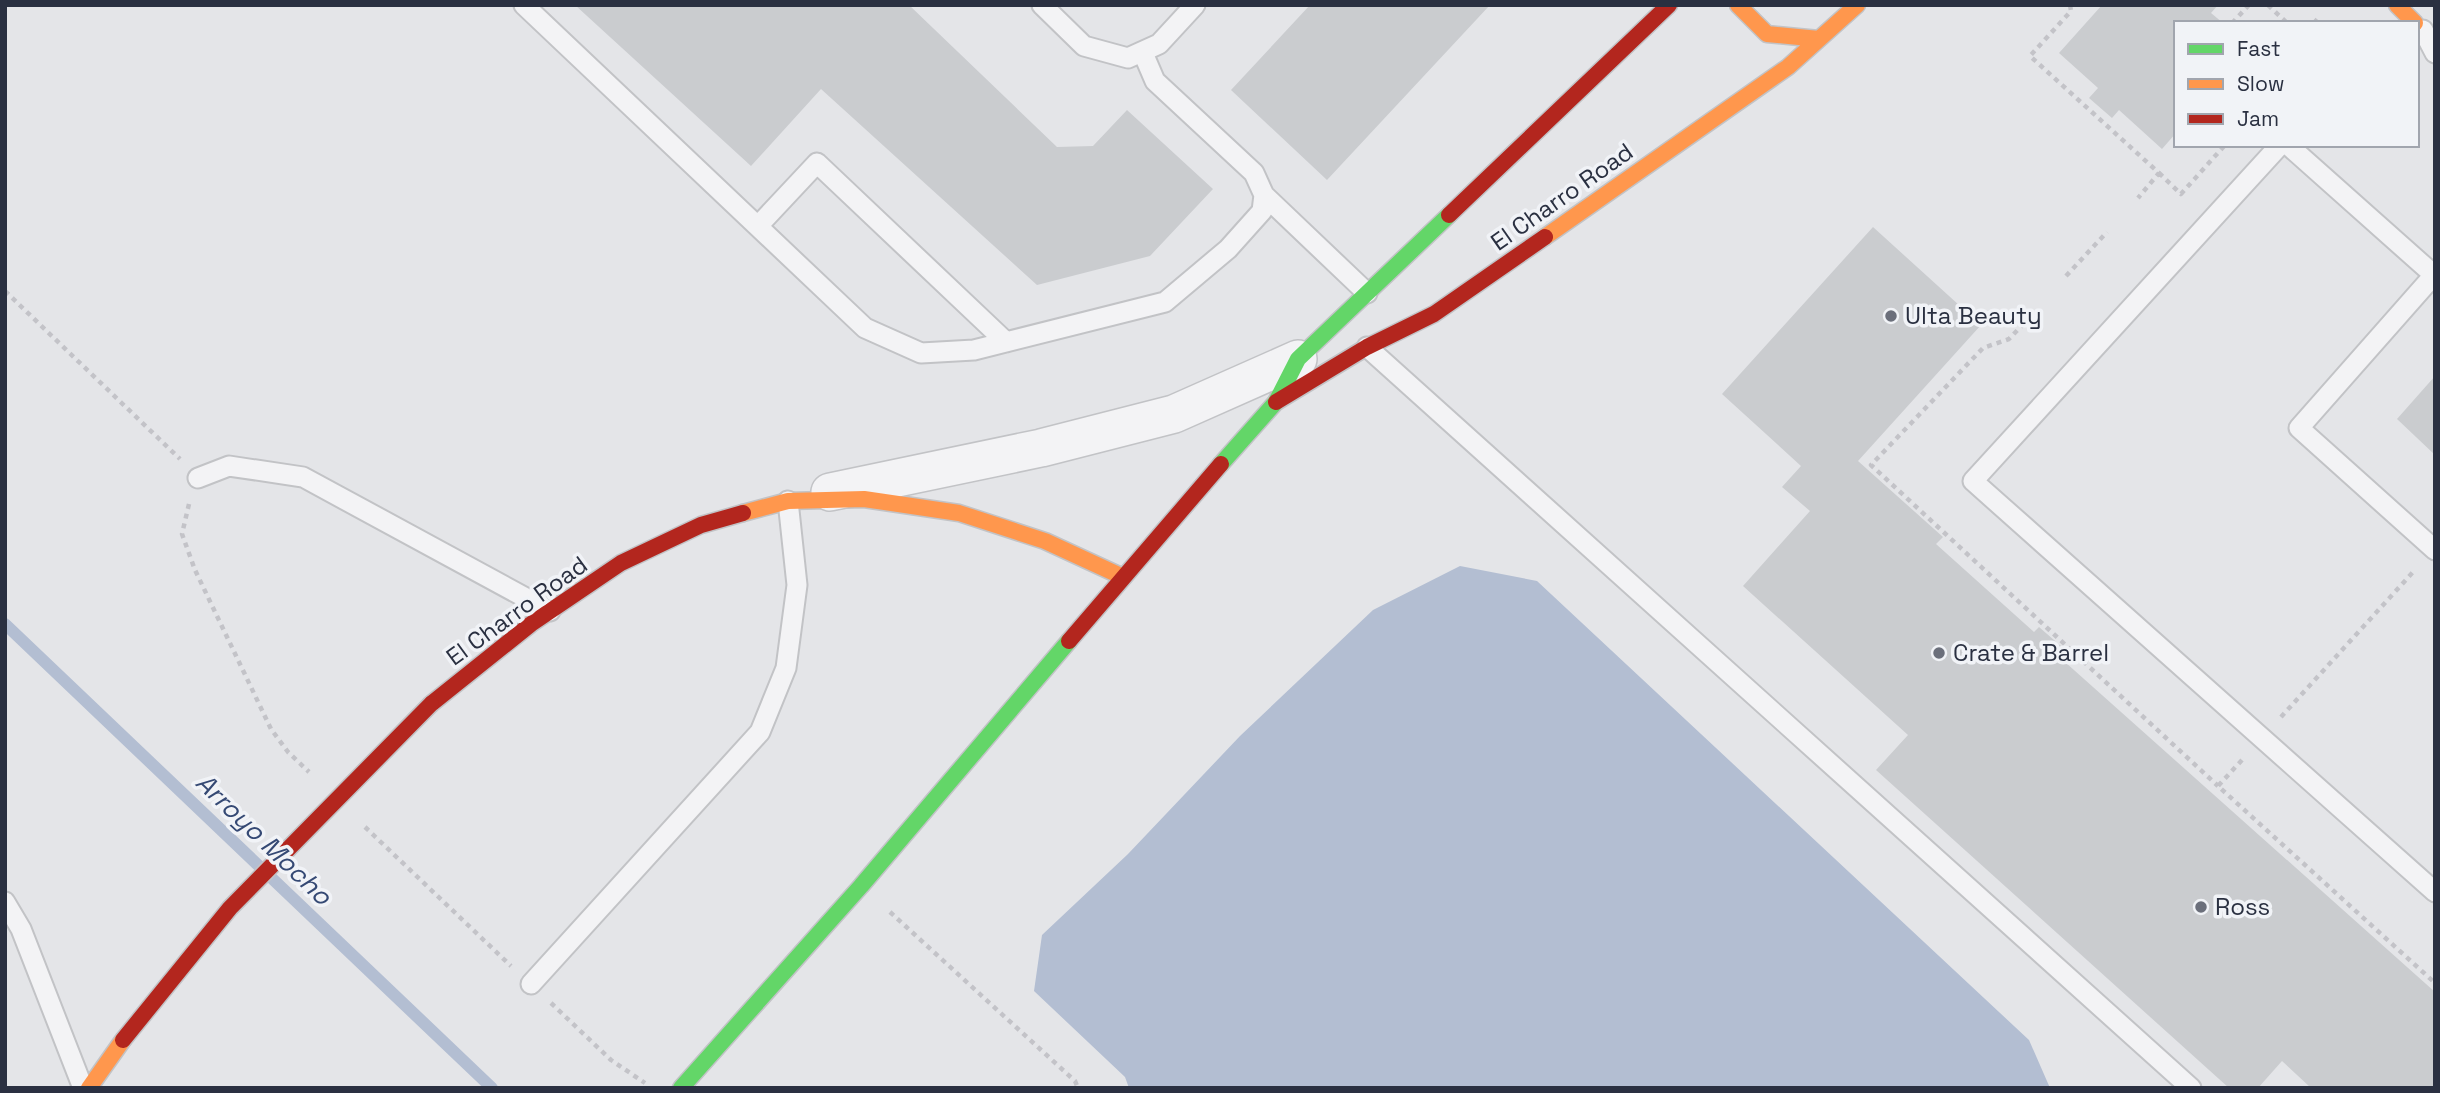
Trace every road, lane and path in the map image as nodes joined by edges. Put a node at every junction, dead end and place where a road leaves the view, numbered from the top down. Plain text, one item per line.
1 (524, 5) edge
2 (1042, 5) edge
3 (1195, 5) edge
4 (1670, 5) edge
5 (1738, 5) edge
6 (1857, 5) edge
7 (2070, 5) edge
8 (2249, 5) edge
9 (2268, 5) edge
10 (2397, 5) edge
11 (2320, 16) dead end
12 (2234, 21) edge
13 (2285, 21) edge
14 (2316, 21) edge
15 (2414, 21) edge
16 (2423, 30) edge
17 (1819, 39) junction
18 (1143, 53) junction
19 (2435, 53) edge
20 (2223, 147) edge
21 (2278, 147) edge
22 (2290, 147) edge
23 (2159, 173) junction
24 (1264, 195) junction
25 (2138, 198) dead end
26 (758, 226) junction
27 (2107, 232) dead end
28 (2066, 276) dead end
29 (5, 291) edge
30 (1367, 293) junction
31 (1006, 342) junction
32 (1367, 347) junction
33 (1298, 359) junction
34 (1276, 402) junction
35 (198, 478) joint
36 (788, 501) junction
37 (2435, 550) edge
38 (2415, 570) dead end
39 (1123, 577) junction
40 (550, 611) junction
41 (2280, 718) dead end
42 (2244, 758) dead end
43 (861, 886) junction
44 (2435, 892) edge
45 (5, 902) edge
46 (2435, 983) edge
47 (531, 984) dead end
48 (83, 1088) edge
49 (89, 1088) edge
50 (681, 1088) edge
51 (1078, 1088) edge
52 (2190, 1088) edge

1 - 26 lane
2 - 18 lane
3 - 18 lane
4 - 30 street, El Charro Road
5 - 17 street
6 - 17 street, El Charro Road
7 - 23 path
8 - 12 path
9 - 13 path
10 - 15 street
11 - 14 path
16 - 19 lane
17 - 32 street, El Charro Road
18 - 24 lane
20 - 23 path
21 - 44 lane
22 - 37 lane
23 - 25 path
24 - 30 lane
24 - 31 lane
26 - 31 lane
26 - 31 lane
27 - 28 path
29 - 35 path
30 - 33 street, El Charro Road
32 - 34 street, El Charro Road
32 - 52 lane
33 - 34 street, El Charro Road
33 - 36 street
34 - 39 street, El Charro Road
35 - 40 lane
36 - 39 street, El Charro Road
36 - 40 street, El Charro Road
36 - 47 lane
38 - 41 path
39 - 43 street, El Charro Road
40 - 49 street, El Charro Road, bridge
42 - 46 path
43 - 50 street, El Charro Road
43 - 51 path
45 - 48 lane

